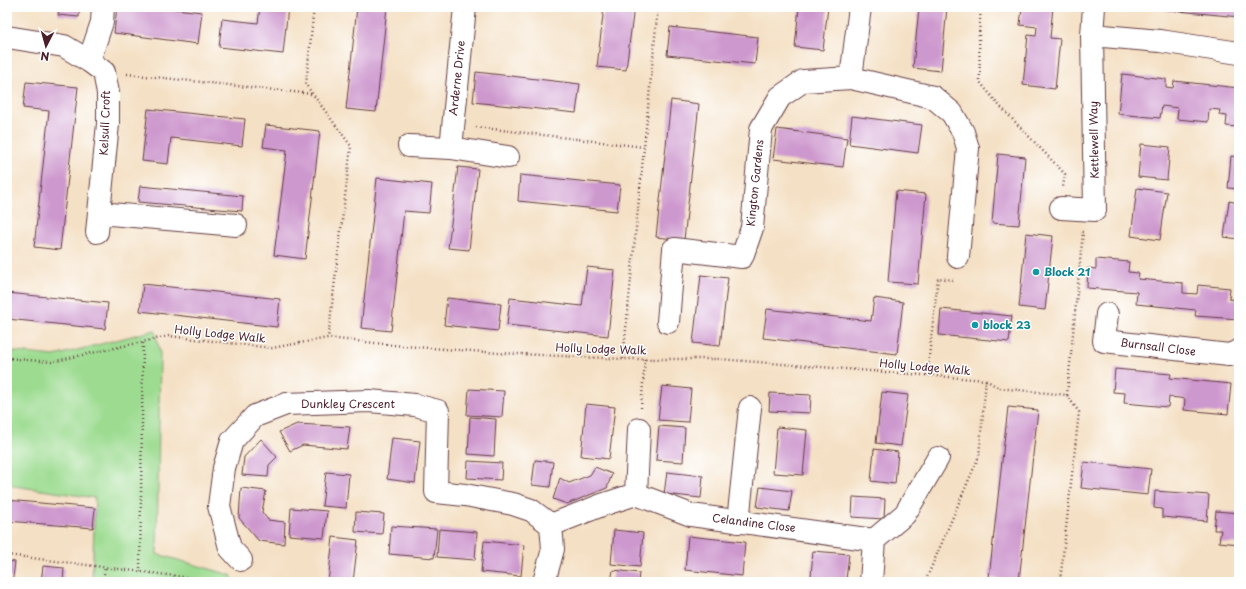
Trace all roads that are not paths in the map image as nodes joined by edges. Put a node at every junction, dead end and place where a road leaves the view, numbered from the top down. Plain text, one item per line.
1 (103, 7) edge
2 (465, 7) edge
3 (860, 7) edge
4 (1094, 7) edge
5 (1092, 35) junction
6 (7, 37) edge
7 (1239, 53) edge
8 (96, 66) junction
9 (851, 78) junction
10 (409, 146) dead end
11 (451, 148) junction
12 (508, 157) dead end
13 (1061, 208) dead end
14 (236, 225) dead end
15 (958, 257) road end
16 (1107, 314) dead end
17 (668, 322) dead end
18 (1239, 351) edge
19 (750, 408) dead end
20 (639, 429) road end
21 (938, 458) dead end
22 (636, 494) junction
23 (738, 522) junction
24 (551, 525) junction
25 (874, 540) junction
26 (241, 560) dead end
27 (544, 582) edge
28 (871, 582) edge

1 - 8 street
2 - 11 street, Arderne Drive
3 - 9 street
4 - 5 street, Kettlewell Way
5 - 7 street
5 - 13 street, Kettlewell Way
6 - 8 street
8 - 14 street, Kelsull Croft
9 - 15 street, Kington Gardens
9 - 17 street, Kington Gardens
10 - 11 street
11 - 12 street
16 - 18 street, Burnsall Close
19 - 23 street
20 - 22 street
21 - 25 street
22 - 23 street, Celandine Close
22 - 24 street
23 - 25 street, Celandine Close
24 - 26 street, Dunkley Crescent
24 - 27 street
25 - 28 street

